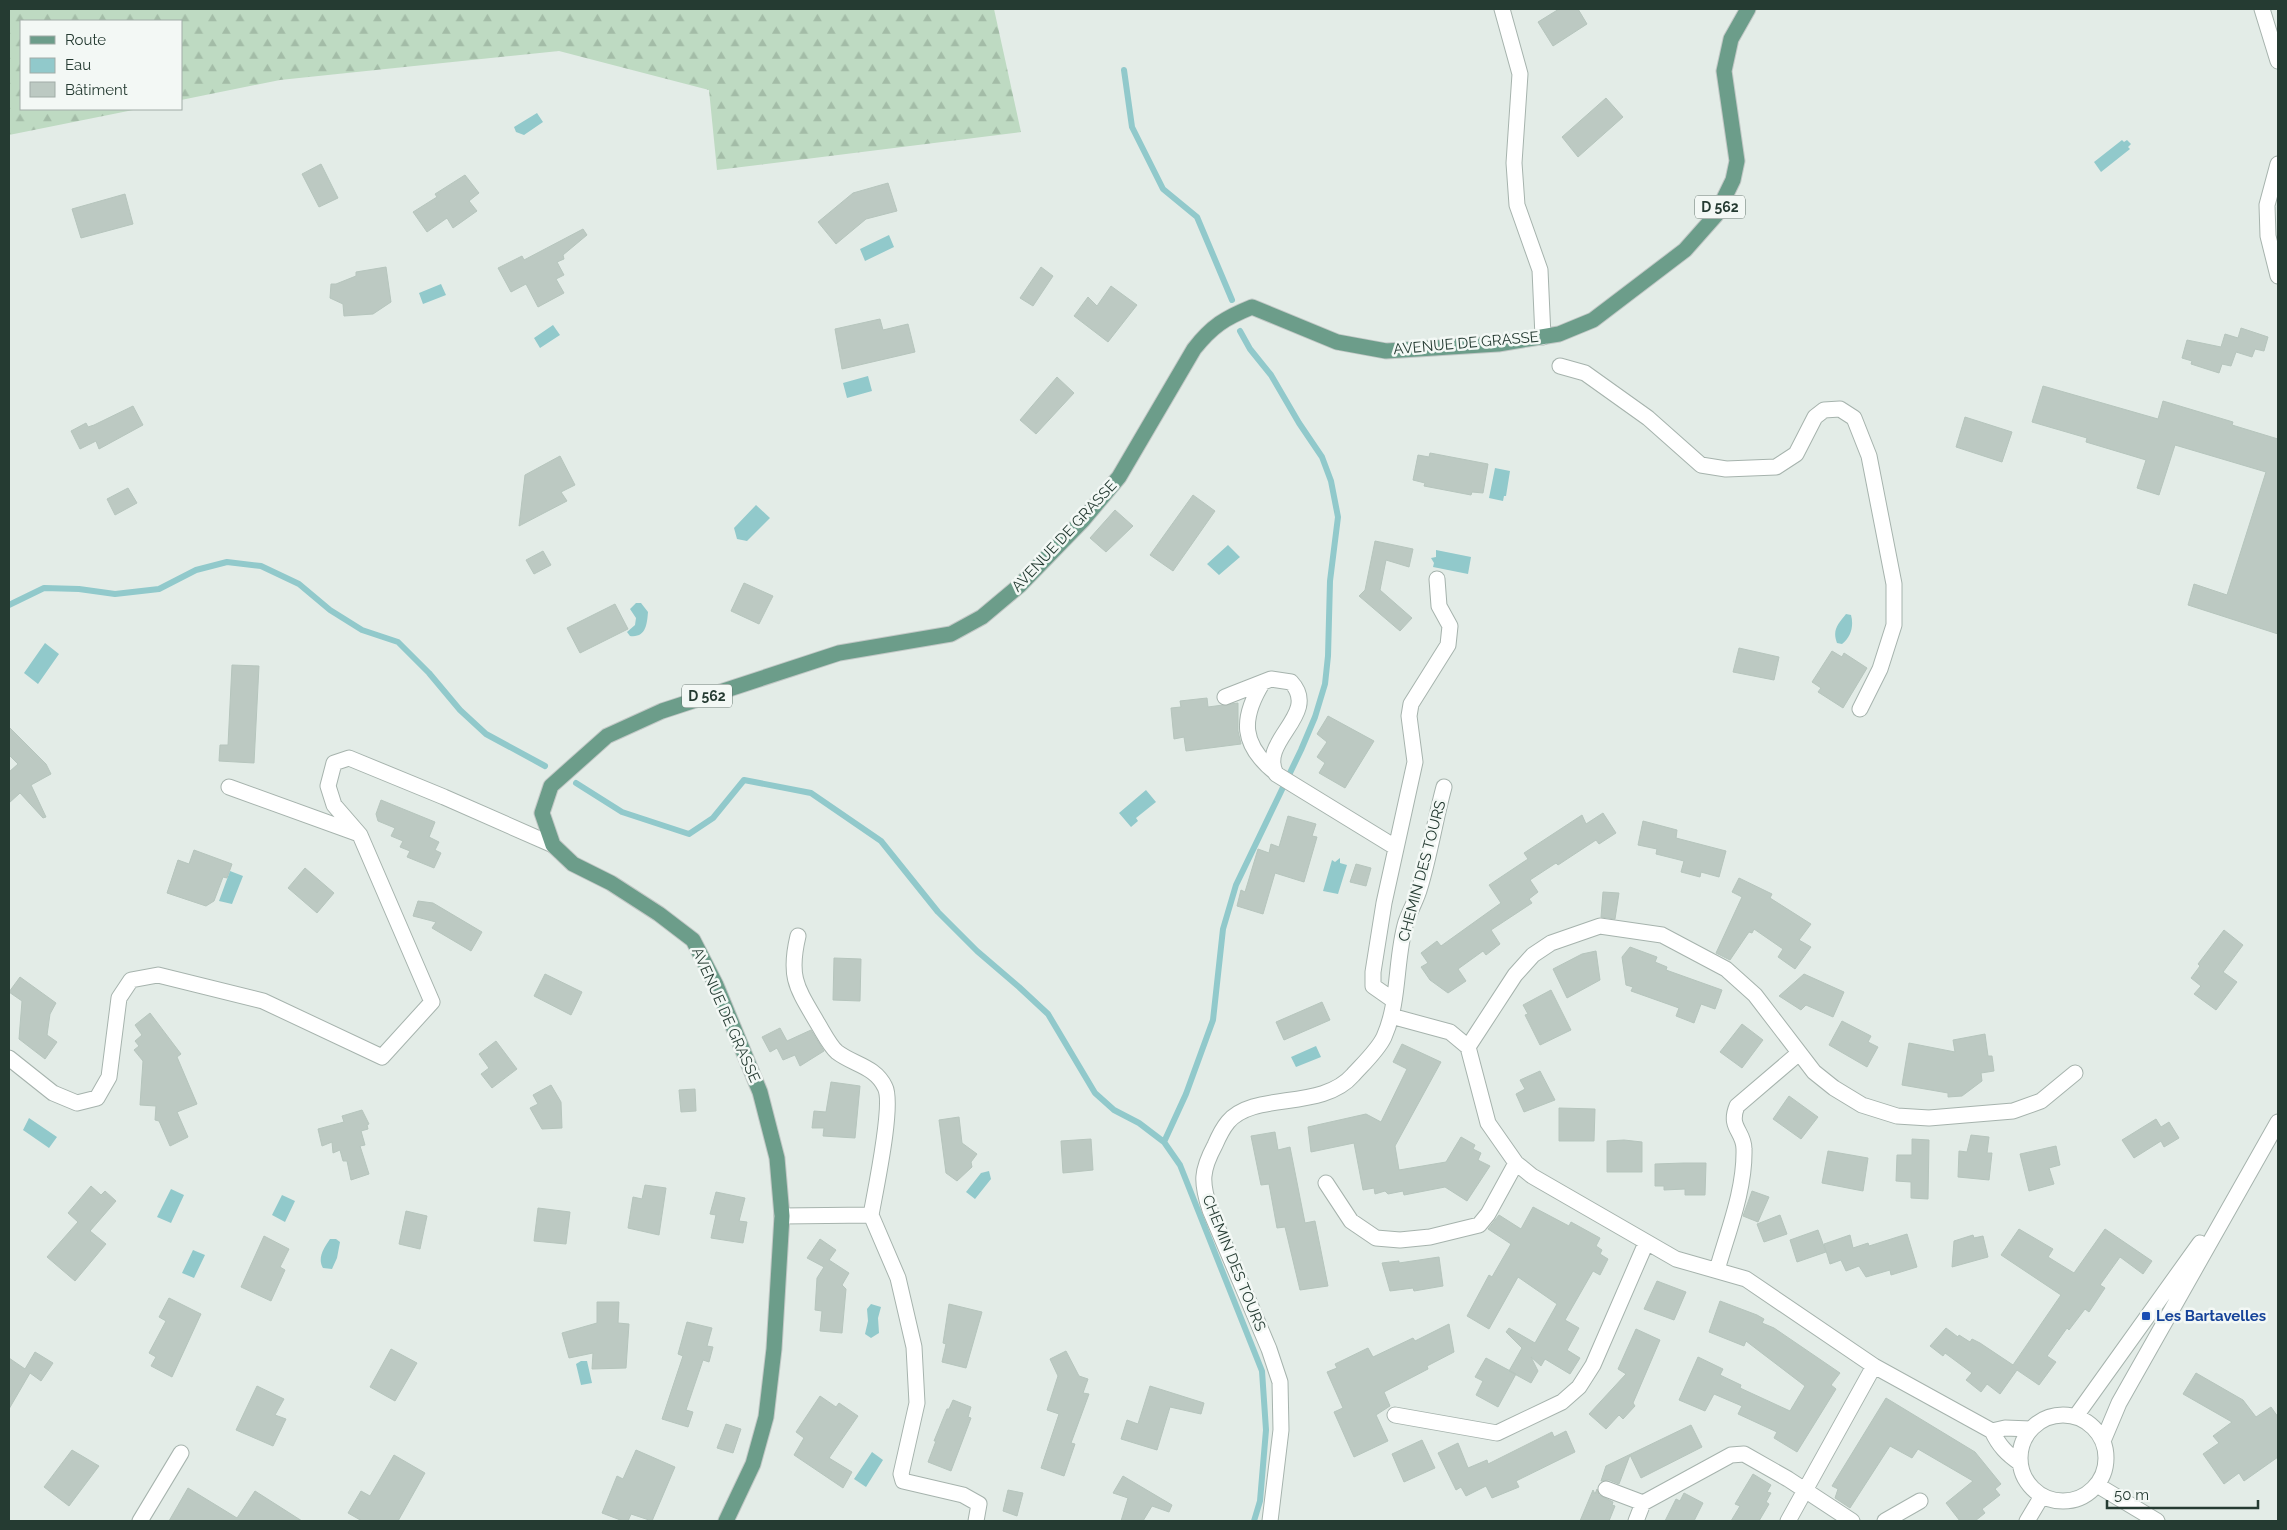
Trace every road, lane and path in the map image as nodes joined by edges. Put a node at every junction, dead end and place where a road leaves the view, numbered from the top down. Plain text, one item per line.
1 (1502, 9) edge
2 (1748, 9) edge
3 (2262, 9) edge
4 (2278, 61) edge
5 (2278, 164) edge
6 (2278, 276) edge
7 (1543, 336) junction
8 (1560, 366) dead end
9 (1437, 580) dead end
10 (1263, 682) junction
11 (1224, 696) dead end
12 (1860, 709) dead end
13 (1276, 774) junction
14 (229, 787) dead end
15 (1444, 787) dead end
16 (360, 835) junction
17 (552, 845) junction
18 (1395, 847) junction
19 (798, 936) dead end
20 (1392, 1008) junction
21 (1468, 1047) junction
22 (1799, 1052) junction
23 (9, 1058) edge
24 (2075, 1073) dead end
25 (2278, 1122) edge
26 (1516, 1164) junction
27 (1326, 1183) dead end
28 (2238, 1191) junction
29 (871, 1215) junction
30 (782, 1216) junction
31 (1646, 1243) junction
32 (1717, 1270) junction
33 (1874, 1366) junction
34 (1395, 1415) dead end
35 (2076, 1416) junction
36 (2032, 1429) junction
37 (1992, 1431) junction
38 (2103, 1441) junction
39 (181, 1453) dead end
40 (2020, 1463) junction
41 (2097, 1486) junction
42 (1606, 1489) dead end
43 (1805, 1492) junction
44 (2042, 1496) junction
45 (1920, 1501) dead end
46 (1643, 1503) junction
47 (140, 1521) edge
48 (726, 1521) edge
49 (976, 1521) edge
50 (1270, 1521) edge
51 (1636, 1521) edge
52 (1788, 1521) edge
53 (1852, 1521) edge
54 (1885, 1521) edge
55 (2027, 1521) edge
56 (2157, 1521) edge

1 - 7 street
2 - 7 main road, AVENUE DE GRASSE / D 562
3 - 4 street
5 - 6 street
7 - 17 main road, AVENUE DE GRASSE / D 562
8 - 12 street
9 - 18 street
10 - 11 street
10 - 13 street
10 - 13 street
13 - 18 street
14 - 16 street
15 - 20 street, CHEMIN DES TOURS
16 - 17 street
16 - 23 street
17 - 30 main road, AVENUE DE GRASSE
18 - 20 street
19 - 29 street
20 - 21 street
20 - 50 street, CHEMIN DES TOURS
21 - 22 street
21 - 26 street
22 - 24 street
22 - 32 street
25 - 28 street
26 - 27 street
26 - 31 street
28 - 35 street
28 - 38 street
29 - 30 street
29 - 49 street
30 - 48 main road, AVENUE DE GRASSE
31 - 32 street
31 - 34 street
32 - 33 street
33 - 37 street
33 - 43 street
35 - 36 street
35 - 38 street
36 - 37 street
36 - 40 street
37 - 40 street
38 - 41 street
39 - 47 street
40 - 44 street
41 - 44 street
41 - 56 street
42 - 46 street
43 - 46 street
43 - 52 street
43 - 53 street
44 - 55 street
45 - 54 street
46 - 51 street

